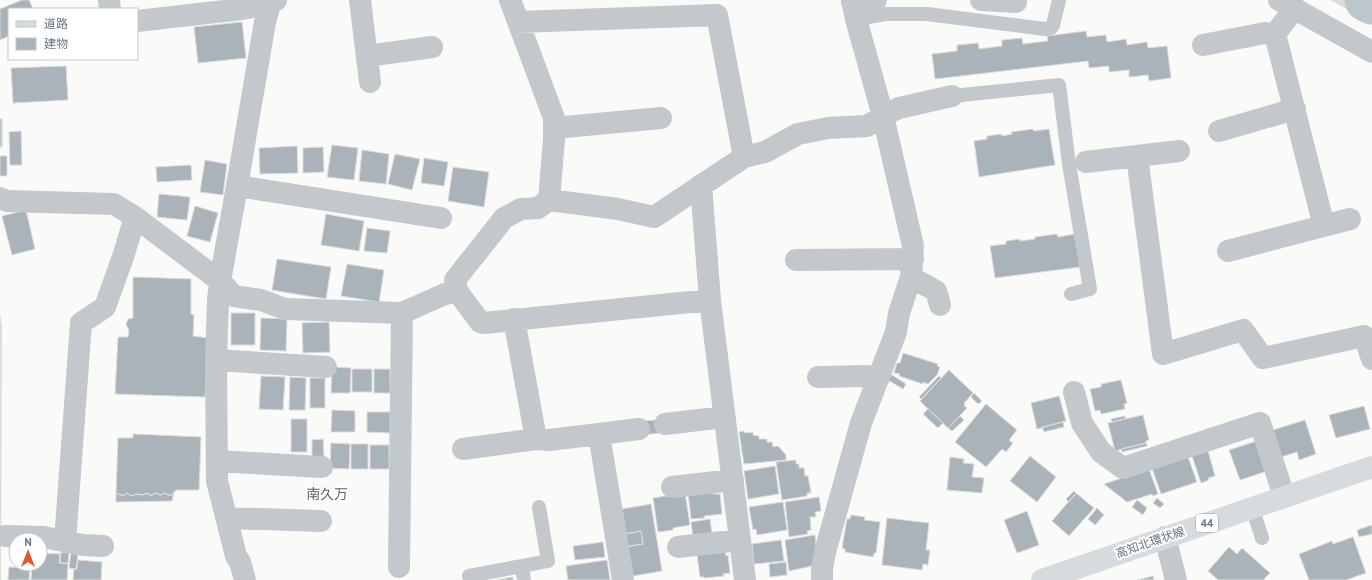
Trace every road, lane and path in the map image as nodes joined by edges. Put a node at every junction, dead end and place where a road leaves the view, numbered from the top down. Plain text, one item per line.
1 (360, 0) edge
2 (510, 0) edge
3 (876, 0) edge
4 (981, 0) edge
5 (1059, 0) edge
6 (272, 1) edge
7 (1016, 2) dead end
8 (1287, 4) edge
9 (854, 7) edge
10 (138, 21) edge
11 (518, 22) junction
12 (1275, 34) junction
13 (1203, 46) dead end
14 (432, 48) dead end
15 (1372, 52) edge
16 (367, 56) junction
17 (370, 82) dead end
18 (952, 96) joint
19 (1295, 109) junction
20 (882, 116) junction
21 (661, 118) dead end
22 (554, 128) junction
23 (1219, 131) dead end
24 (1179, 151) dead end
25 (1137, 156) junction
26 (744, 157) junction
27 (1086, 162) dead end
28 (701, 185) junction
29 (237, 186) junction
30 (0, 198) edge
31 (549, 200) junction
32 (135, 217) junction
33 (441, 218) dead end
34 (1350, 219) dead end
35 (1324, 226) junction
36 (1228, 251) dead end
37 (796, 260) dead end
38 (912, 268) junction
39 (220, 281) junction
40 (456, 291) junction
41 (1071, 294) dead end
42 (710, 300) junction
43 (940, 305) dead end
44 (402, 313) junction
45 (514, 319) junction
46 (1372, 359) edge
47 (216, 360) junction
48 (326, 367) dead end
49 (818, 377) dead end
50 (879, 378) junction
51 (1074, 392) dead end
52 (724, 417) junction
53 (665, 424) dead end
54 (640, 429) dead end
55 (598, 434) junction
56 (536, 439) junction
57 (463, 450) dead end
58 (217, 460) junction
59 (322, 467) dead end
60 (1372, 467) edge
61 (733, 480) junction
62 (672, 487) dead end
63 (1284, 496) junction
64 (1252, 507) junction
65 (539, 508) dead end
66 (227, 518) junction
67 (322, 521) dead end
68 (5, 536) dead end
69 (1165, 537) junction
70 (1262, 538) dead end
71 (740, 540) junction
72 (65, 541) junction
73 (103, 546) dead end
74 (678, 546) dead end
75 (399, 567) dead end
76 (523, 573) edge
77 (469, 576) dead end
78 (245, 580) edge
79 (623, 580) edge
80 (745, 580) edge
81 (822, 580) edge
82 (1042, 580) edge
83 (1176, 580) edge

1 - 16 street
2 - 11 street
3 - 9 street
4 - 7 street
5 - 9 lane
6 - 10 street
6 - 29 street
8 - 12 street
8 - 15 street
9 - 20 street
11 - 22 street
11 - 26 street
12 - 13 street
12 - 19 street
14 - 16 street
16 - 17 street
18 - 20 street
18 - 41 lane
19 - 23 street
19 - 35 street
20 - 26 street
20 - 38 street
21 - 22 street
22 - 31 street
24 - 25 street
25 - 27 street
25 - 46 street
26 - 28 street
28 - 31 street
28 - 42 street
29 - 33 street
29 - 39 street
30 - 32 street
31 - 40 street
32 - 39 street
32 - 72 street
34 - 35 street
35 - 36 street
37 - 38 street
38 - 43 street
38 - 50 street
39 - 44 street
39 - 47 street
40 - 44 street
40 - 45 street
42 - 45 street
42 - 52 street
44 - 75 street
45 - 56 street
47 - 48 street
47 - 58 street
49 - 50 street
50 - 81 street
51 - 63 street
52 - 53 street
52 - 61 street
54 - 55 street
55 - 56 street
55 - 79 street
56 - 57 street
58 - 59 street
58 - 66 street
60 - 63 main road, 高知北環状線 / 44
61 - 62 street
61 - 71 street
63 - 64 main road, 高知北環状線 / 44
64 - 69 main road, 高知北環状線 / 44
64 - 70 lane
65 - 76 lane
66 - 67 street
66 - 78 street
68 - 72 street
69 - 82 main road, 高知北環状線 / 44
69 - 83 street
71 - 74 street
71 - 80 street
72 - 73 street
76 - 77 lane

